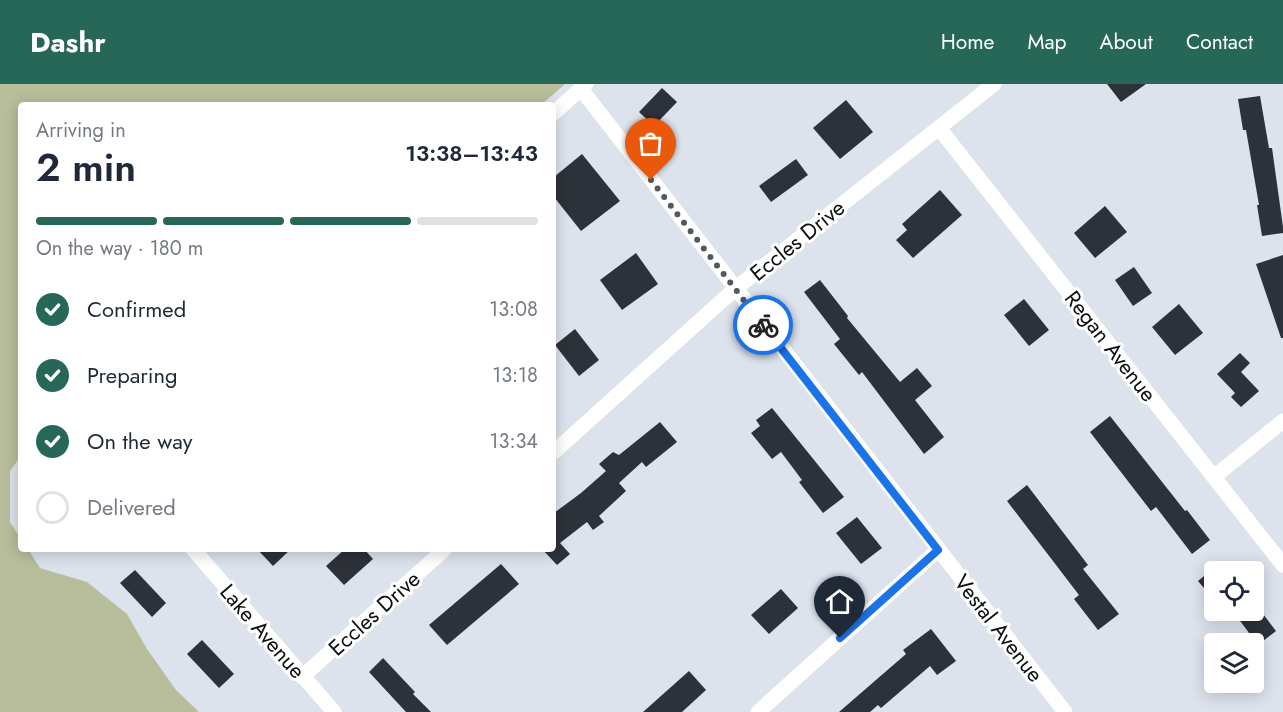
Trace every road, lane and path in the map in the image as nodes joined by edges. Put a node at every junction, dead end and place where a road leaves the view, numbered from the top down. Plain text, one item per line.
1 (994, 84) edge
2 (583, 86) edge
3 (556, 111) edge
4 (939, 128) junction
5 (735, 290) junction
6 (1283, 421) edge
7 (556, 450) edge
8 (1214, 477) junction
9 (938, 550) junction
10 (196, 552) edge
11 (442, 552) edge
12 (1283, 565) edge
13 (302, 677) junction
14 (334, 712) edge
15 (758, 712) edge
16 (1065, 712) edge

1 - 4 street, Eccles Drive
2 - 3 street
2 - 5 street, Vestal Avenue
4 - 5 street, Eccles Drive
4 - 8 street, Regan Avenue
5 - 7 street, Eccles Drive
5 - 9 street, Vestal Avenue
6 - 8 street
8 - 12 street, Regan Avenue
9 - 15 street
9 - 16 street, Vestal Avenue
10 - 13 street, Lake Avenue
11 - 13 street, Eccles Drive
13 - 14 street, Lake Avenue

